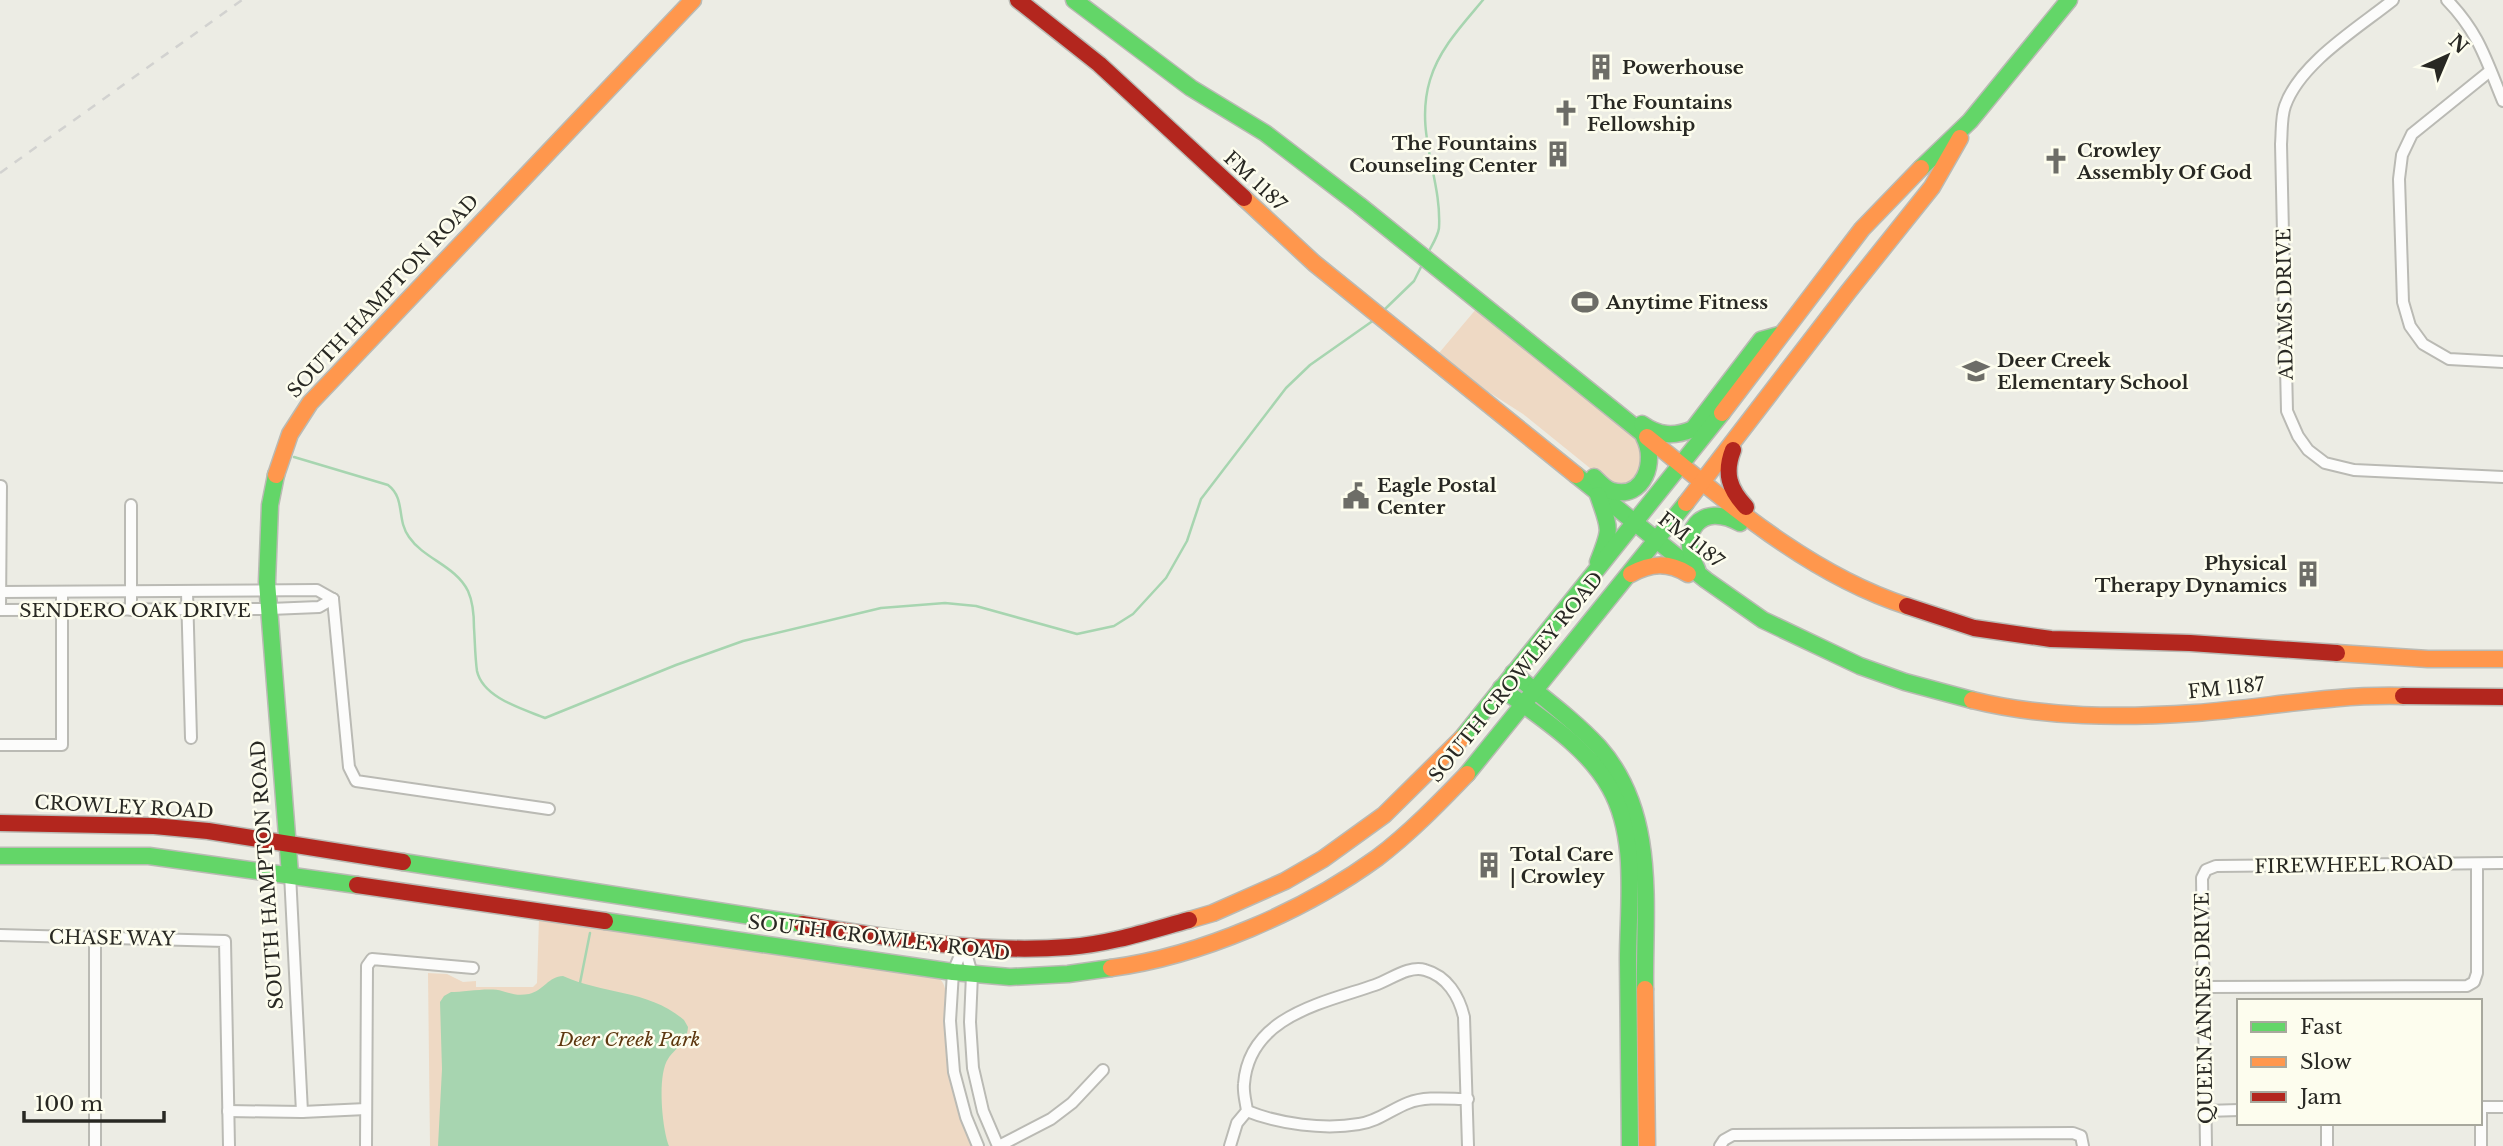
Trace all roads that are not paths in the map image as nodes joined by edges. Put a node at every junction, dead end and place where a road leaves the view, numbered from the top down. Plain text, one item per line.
1 (692, 0) edge
2 (1018, 0) edge
3 (1074, 0) edge
4 (2069, 0) edge
5 (2393, 0) edge
6 (2447, 0) edge
7 (2490, 71) junction
8 (2503, 101) edge
9 (1970, 121) junction
10 (1826, 275) junction
11 (1848, 292) junction
12 (1507, 324) junction
13 (1779, 335) junction
14 (2503, 362) edge
15 (1521, 429) junction
16 (1638, 430) junction
17 (1738, 436) junction
18 (1682, 466) junction
19 (2503, 477) edge
20 (1702, 482) junction
21 (1, 486) edge
22 (1597, 492) junction
23 (131, 505) dead end
24 (1635, 523) junction
25 (1755, 524) junction
26 (1656, 540) junction
27 (1598, 569) junction
28 (1626, 576) junction
29 (1706, 580) junction
30 (0, 592) edge
31 (62, 592) junction
32 (131, 592) junction
33 (187, 592) junction
34 (269, 592) junction
35 (333, 599) junction
36 (1905, 607) junction
37 (270, 609) junction
38 (0, 610) edge
39 (61, 610) junction
40 (131, 610) junction
41 (187, 610) junction
42 (1763, 620) junction
43 (2503, 659) edge
44 (1513, 673) junction
45 (1501, 688) junction
46 (1535, 692) junction
47 (2503, 697) edge
48 (1524, 706) junction
49 (191, 738) dead end
50 (0, 745) edge
51 (1625, 803) junction
52 (549, 809) dead end
53 (0, 823) edge
54 (288, 842) junction
55 (0, 856) edge
56 (1323, 859) junction
57 (2503, 863) edge
58 (2477, 864) junction
59 (2206, 870) joint
60 (290, 874) junction
61 (1339, 883) junction
62 (0, 935) edge
63 (95, 938) junction
64 (964, 946) junction
65 (473, 968) dead end
66 (953, 972) junction
67 (972, 974) junction
68 (2204, 987) junction
69 (1103, 1070) dead end
70 (1468, 1100) junction
71 (2482, 1107) edge
72 (2503, 1107) edge
73 (366, 1109) junction
74 (2237, 1110) edge
75 (228, 1111) junction
76 (1247, 1111) junction
77 (2206, 1111) junction
78 (302, 1112) junction
79 (2327, 1125) edge
80 (2481, 1125) edge
81 (1961, 1133) junction
82 (1838, 1140) edge
83 (2082, 1141) edge
84 (1722, 1143) edge
85 (94, 1146) edge
86 (229, 1146) edge
87 (366, 1146) edge
88 (978, 1146) edge
89 (999, 1146) edge
90 (1230, 1146) edge
91 (1468, 1146) edge
92 (1630, 1146) edge
93 (1647, 1146) edge
94 (1961, 1146) edge
95 (2206, 1146) edge
96 (2327, 1146) edge
97 (2481, 1146) edge

1 - 34 main road, SOUTH HAMPTON ROAD
2 - 15 main road, FM 1187 / FM 1187
3 - 12 main road, FM 1187 / FM 1187
4 - 9 main road, SOUTH CROWLEY ROAD
5 - 19 street, ADAMS DRIVE
6 - 7 street
7 - 8 street
7 - 14 street
9 - 10 main road, SOUTH CROWLEY ROAD
9 - 11 main road, SOUTH CROWLEY ROAD
10 - 11 main road
10 - 13 main road, SOUTH CROWLEY ROAD
11 - 17 main road, SOUTH CROWLEY ROAD
12 - 13 main road
12 - 16 main road, FM 1187 / FM 1187
13 - 18 main road, SOUTH CROWLEY ROAD
15 - 16 main road
15 - 22 main road, FM 1187 / FM 1187
16 - 18 main road, FM 1187 / FM 1187
17 - 20 main road, SOUTH CROWLEY ROAD
17 - 25 main road
18 - 20 main road, FM 1187 / FM 1187
18 - 24 main road, SOUTH CROWLEY ROAD
20 - 25 main road, FM 1187 / FM 1187
20 - 26 main road, SOUTH CROWLEY ROAD
21 - 30 street
22 - 24 main road, FM 1187 / FM 1187
22 - 27 main road
23 - 32 street
24 - 26 main road, FM 1187 / FM 1187
24 - 27 main road, SOUTH CROWLEY ROAD
25 - 36 main road, FM 1187 / FM 1187
26 - 28 main road, SOUTH CROWLEY ROAD
26 - 29 main road, FM 1187 / FM 1187
27 - 44 main road, SOUTH CROWLEY ROAD
28 - 42 main road
28 - 46 main road, SOUTH CROWLEY ROAD
29 - 36 main road
29 - 42 main road, FM 1187 / FM 1187
30 - 31 street, SENDERO OAK DRIVE
30 - 38 street
31 - 32 street, SENDERO OAK DRIVE
31 - 39 street
32 - 33 street, SENDERO OAK DRIVE
32 - 40 street
33 - 34 street, SENDERO OAK DRIVE
33 - 41 street
34 - 35 street, SENDERO OAK DRIVE
34 - 37 main road, SOUTH HAMPTON ROAD
35 - 37 street, SENDERO OAK DRIVE
35 - 52 street
36 - 43 main road, FM 1187 / FM 1187
37 - 41 street, SENDERO OAK DRIVE
37 - 54 main road, SOUTH HAMPTON ROAD
38 - 39 street, SENDERO OAK DRIVE
39 - 40 street, SENDERO OAK DRIVE
39 - 50 street
40 - 41 street, SENDERO OAK DRIVE
41 - 49 street
42 - 47 main road, FM 1187 / FM 1187
44 - 45 main road, SOUTH CROWLEY ROAD
44 - 46 main road
45 - 48 main road
45 - 56 main road, SOUTH CROWLEY ROAD
46 - 48 main road, SOUTH CROWLEY ROAD
46 - 51 main road
48 - 51 main road
48 - 61 main road, SOUTH CROWLEY ROAD
51 - 92 main road
51 - 93 main road
53 - 54 main road, CROWLEY ROAD
54 - 60 main road, SOUTH HAMPTON ROAD
54 - 64 main road, SOUTH CROWLEY ROAD
55 - 60 main road
56 - 61 main road
56 - 64 main road, SOUTH CROWLEY ROAD
57 - 58 street, FIREWHEEL ROAD
58 - 59 street, FIREWHEEL ROAD
58 - 68 street
59 - 68 street, QUEEN ANNES DRIVE
60 - 66 main road, SOUTH CROWLEY ROAD
60 - 78 street, SOUTH HAMPTON ROAD
61 - 67 main road, SOUTH CROWLEY ROAD
62 - 63 street, CHASE WAY
63 - 75 street, CHASE WAY
63 - 85 street
64 - 66 street
64 - 67 street
65 - 73 street
66 - 67 main road, SOUTH CROWLEY ROAD
66 - 88 street
67 - 89 street
68 - 77 street, QUEEN ANNES DRIVE
69 - 89 street
70 - 76 street
70 - 76 street
70 - 91 street
71 - 72 street
73 - 78 street
73 - 87 street
74 - 77 street
75 - 78 street
75 - 86 street
76 - 90 street
77 - 95 street, QUEEN ANNES DRIVE
79 - 96 street
80 - 97 street
81 - 82 street
81 - 83 street
81 - 94 street
82 - 84 street

